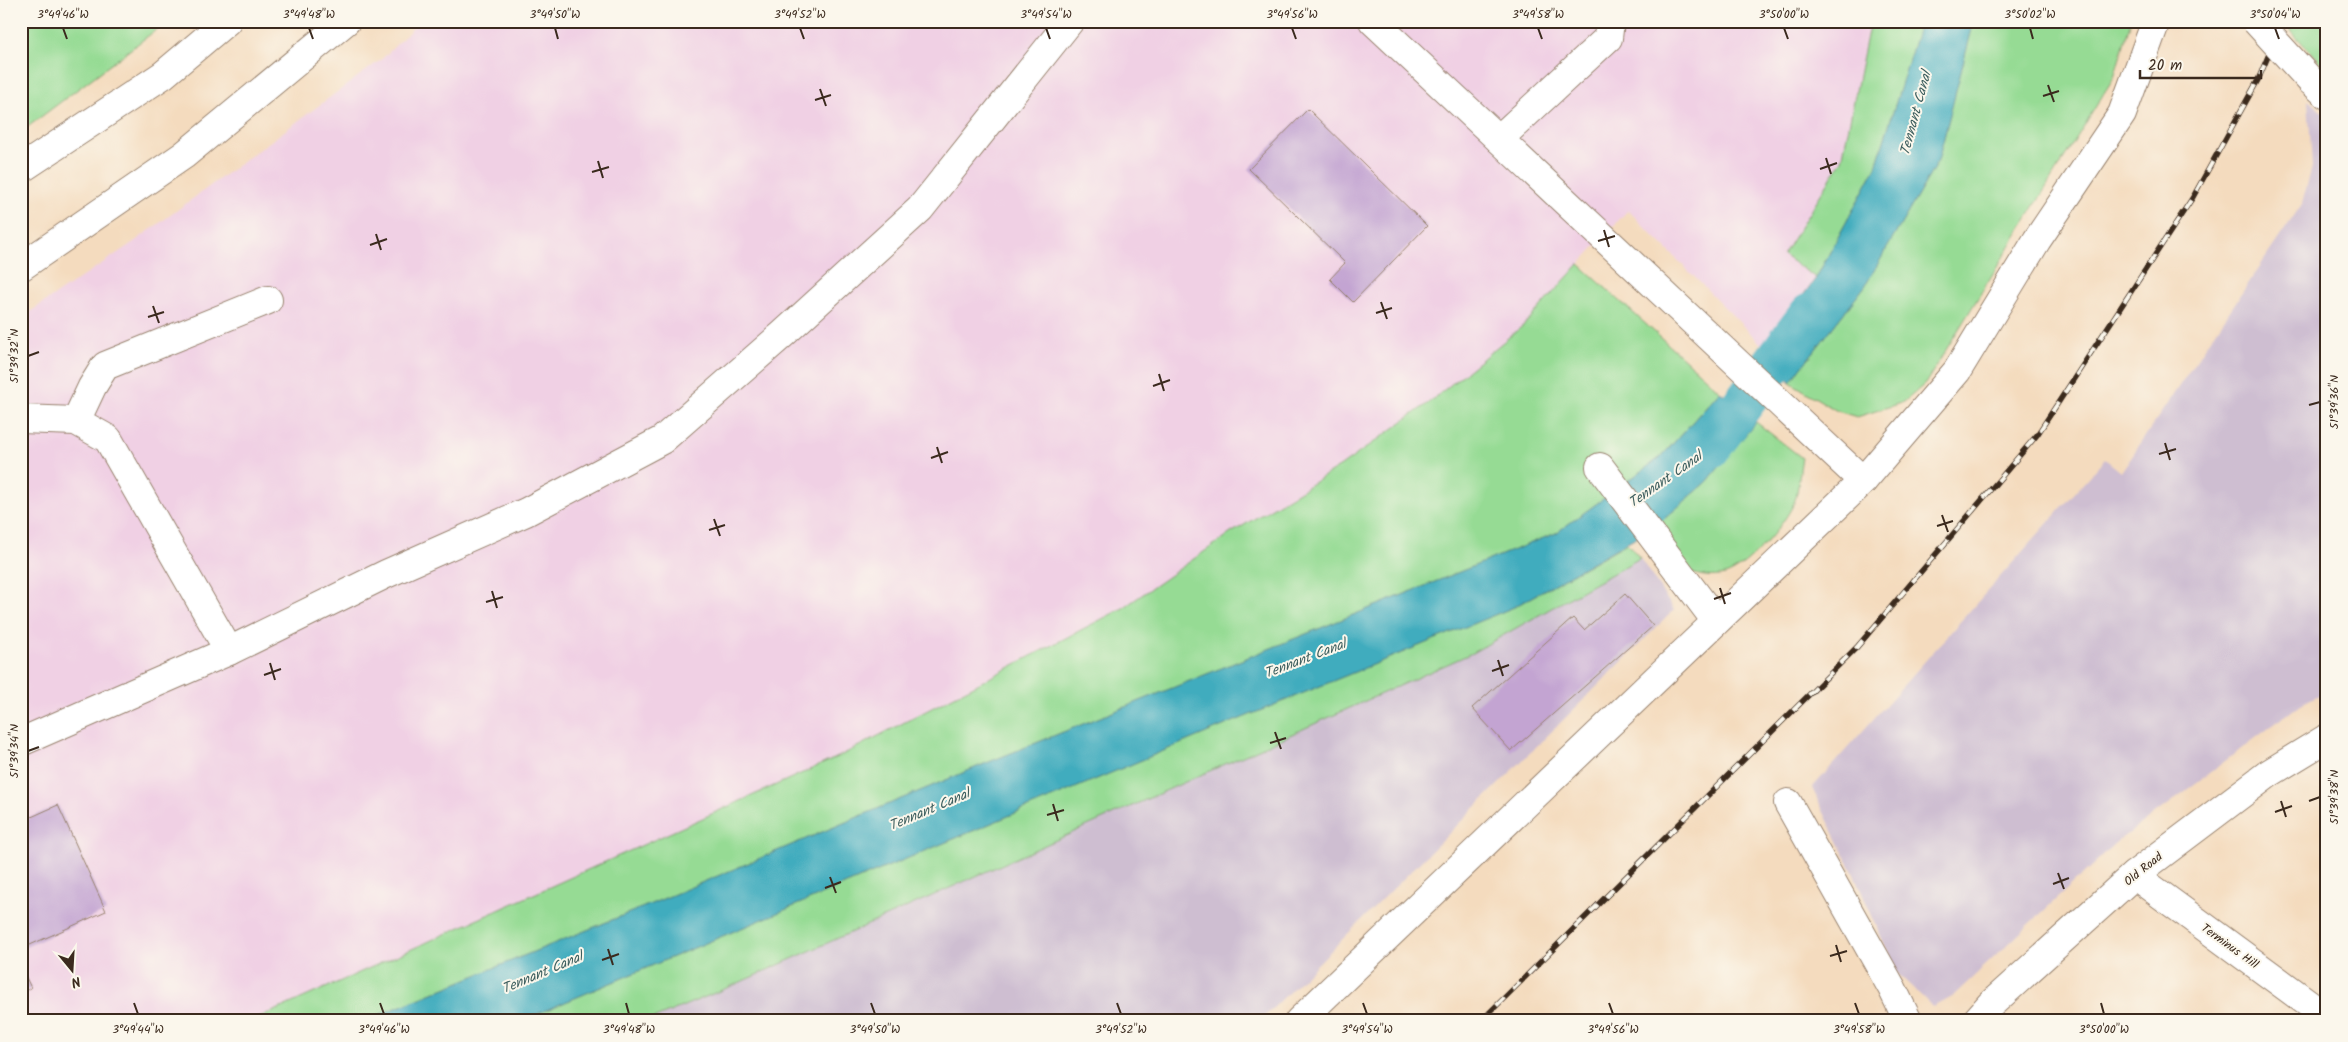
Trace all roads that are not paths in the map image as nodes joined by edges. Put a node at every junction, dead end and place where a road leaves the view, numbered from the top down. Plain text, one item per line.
1 (227, 21) edge
2 (346, 21) edge
3 (1070, 21) edge
4 (1373, 21) edge
5 (1610, 21) edge
6 (2156, 21) edge
7 (2256, 21) edge
8 (2319, 89) edge
9 (1499, 139) junction
10 (21, 169) edge
11 (21, 267) edge
12 (268, 300) dead end
13 (21, 420) edge
14 (76, 421) junction
15 (1600, 467) dead end
16 (1863, 481) junction
17 (1716, 621) junction
18 (230, 651) junction
19 (2327, 738) edge
20 (21, 742) edge
21 (1788, 803) dead end
22 (2134, 875) junction
23 (2327, 1017) edge
24 (1299, 1021) edge
25 (1908, 1021) edge
26 (1976, 1021) edge

1 - 10 main road
2 - 11 main road
3 - 18 main road
4 - 9 main road
5 - 9 main road
6 - 16 main road
7 - 8 main road, bridge
9 - 16 main road
12 - 14 main road
13 - 14 main road
14 - 18 main road
15 - 17 main road
16 - 17 main road
17 - 24 main road
18 - 20 main road
19 - 22 main road, Old Road
21 - 25 main road
22 - 23 main road, Terminus Hill
22 - 26 main road, Old Road

